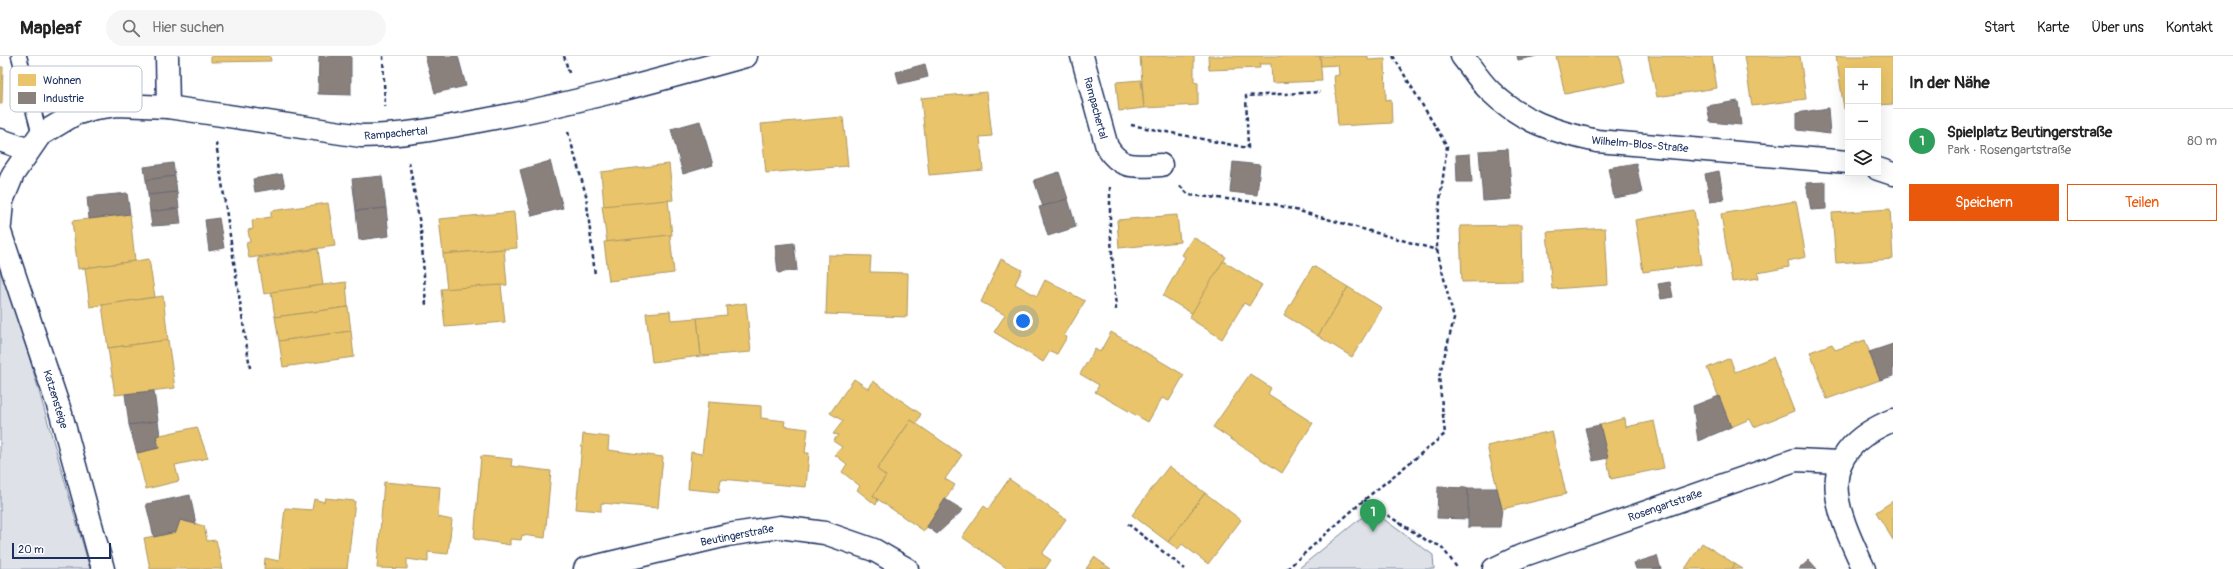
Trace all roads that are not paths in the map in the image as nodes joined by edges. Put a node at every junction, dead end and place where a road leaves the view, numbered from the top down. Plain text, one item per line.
1 (19, 56) edge
2 (167, 56) edge
3 (746, 56) edge
4 (1082, 56) edge
5 (1462, 56) edge
6 (21, 66) edge
7 (142, 106) edge
8 (168, 107) junction
9 (29, 112) edge
10 (82, 112) edge
11 (0, 140) edge
12 (34, 143) junction
13 (1845, 162) edge
14 (1160, 166) road end
15 (0, 225) edge
16 (0, 232) edge
17 (1893, 420) edge
18 (1840, 462) junction
19 (103, 569) edge
20 (585, 569) edge
21 (907, 569) edge
22 (1494, 569) edge
23 (1864, 569) edge

1 - 6 lane
2 - 8 street
3 - 8 street, Rampachertal
4 - 14 street, Rampachertal
5 - 13 street, Wilhelm-Blos-Straße
7 - 8 street, Rampachertal
9 - 12 lane
10 - 12 street, Rampachertal
11 - 12 street
12 - 15 street, Rampachertal
16 - 19 street, Katzensteige
17 - 18 street
18 - 22 street, Rosengartstraße
18 - 23 street
20 - 21 street, Beutingerstraße

